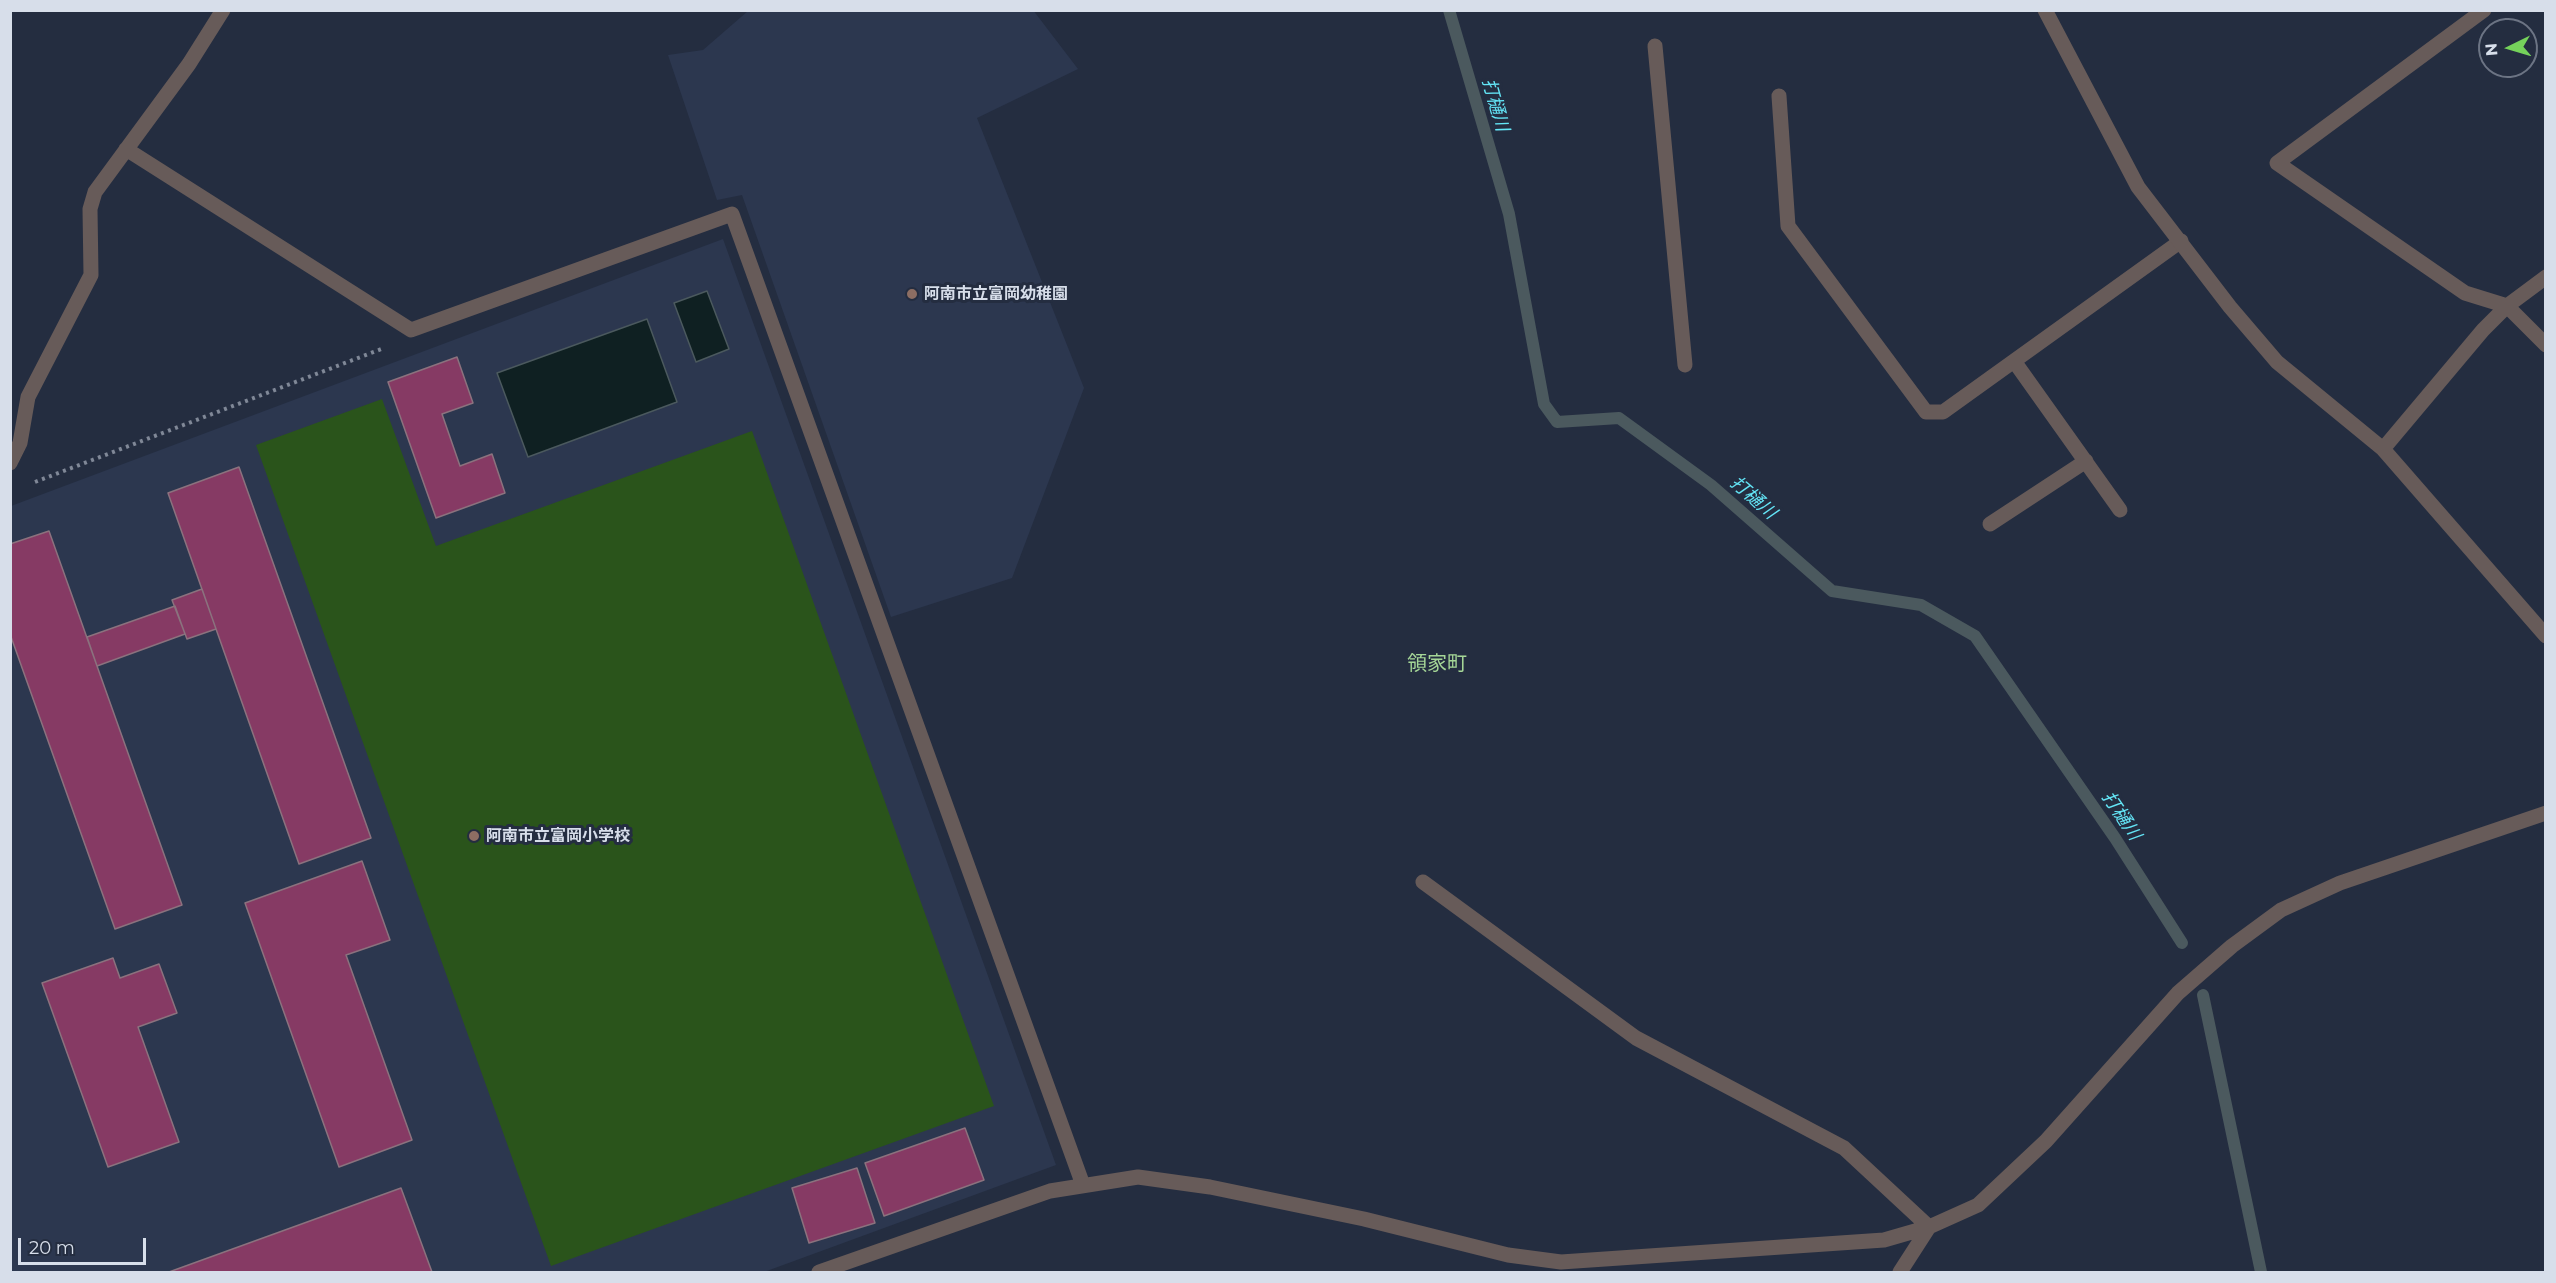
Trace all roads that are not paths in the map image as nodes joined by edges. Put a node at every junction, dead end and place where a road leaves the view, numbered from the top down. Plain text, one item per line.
1 (223, 10) edge
2 (2045, 10) edge
3 (2484, 10) edge
4 (1655, 46) dead end
5 (1779, 96) dead end
6 (126, 149) junction
7 (2181, 241) junction
8 (2546, 277) edge
9 (2507, 306) junction
10 (2546, 345) edge
11 (2014, 361) junction
12 (1685, 365) dead end
13 (2383, 449) junction
14 (2086, 461) junction
15 (10, 463) edge
16 (2120, 510) dead end
17 (1990, 524) dead end
18 (2546, 636) edge
19 (2546, 813) edge
20 (1423, 882) dead end
21 (1083, 1185) junction
22 (1929, 1227) junction
23 (819, 1272) edge
24 (1900, 1272) edge

1 - 6 street
2 - 7 street
3 - 9 street
4 - 12 street
5 - 11 street
6 - 15 street
6 - 21 street
7 - 11 street
7 - 13 street
8 - 9 street
9 - 10 street
9 - 13 street
11 - 14 street
13 - 18 street
14 - 16 street
14 - 17 street
19 - 22 street
20 - 22 street
21 - 22 street
21 - 23 street
22 - 24 street

